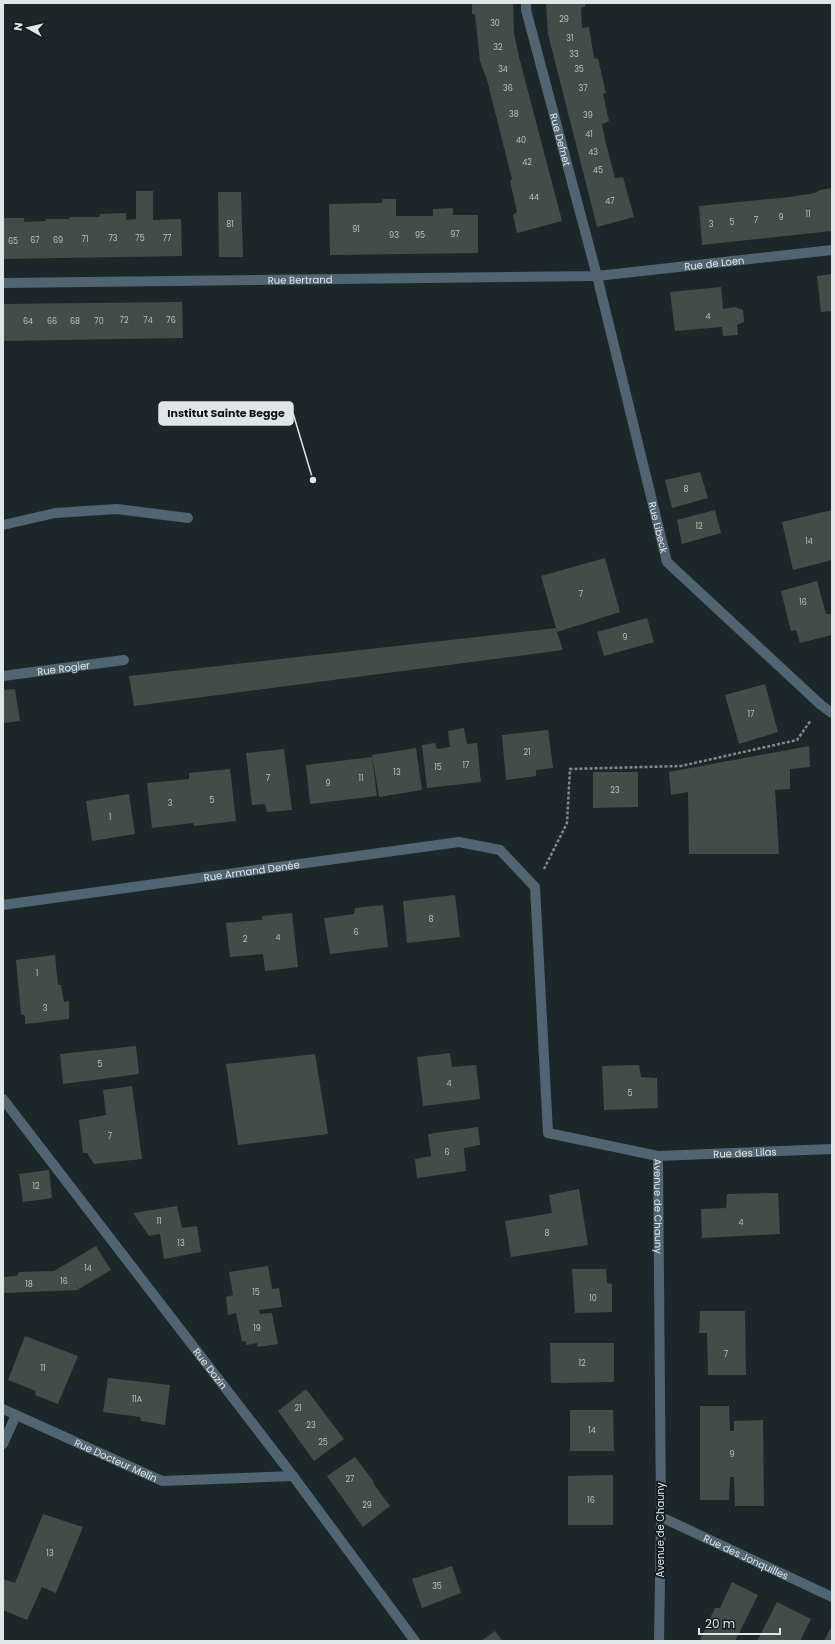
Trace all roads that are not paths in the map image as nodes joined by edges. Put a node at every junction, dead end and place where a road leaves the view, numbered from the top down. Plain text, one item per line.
1 (526, 3) edge
2 (832, 250) edge
3 (597, 276) junction
4 (3, 283) edge
5 (188, 518) dead end
6 (3, 525) edge
7 (124, 660) dead end
8 (3, 676) edge
9 (832, 713) edge
10 (500, 850) joint
11 (3, 905) edge
12 (3, 1099) edge
13 (832, 1149) edge
14 (658, 1156) junction
15 (3, 1409) edge
16 (16, 1415) junction
17 (3, 1444) edge
18 (293, 1476) junction
19 (661, 1517) junction
20 (832, 1598) edge
21 (415, 1641) edge
22 (660, 1641) edge

1 - 3 street, Rue Defnet
2 - 3 street, Rue de Loen
3 - 4 street, Rue Bertrand
3 - 9 street, Rue Libeck
5 - 6 street
7 - 8 street, Rue Rogier
10 - 11 street, Rue Armand Denée
10 - 14 street, Avenue de Chauny
12 - 18 street, Rue Dozin
13 - 14 street, Rue des Lilas
14 - 19 street, Avenue de Chauny
15 - 16 street, Rue Docteur Melin
16 - 17 street
16 - 18 street, Rue Docteur Melin
18 - 21 street, Rue Dozin
19 - 20 street, Rue des Jonquilles
19 - 22 street, Avenue de Chauny

